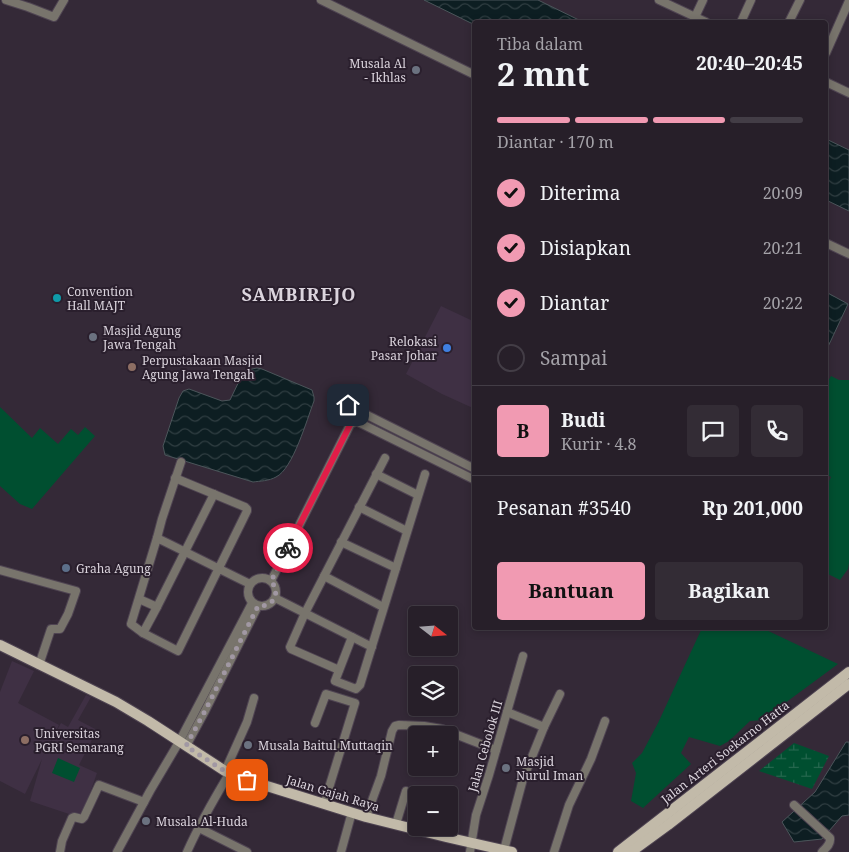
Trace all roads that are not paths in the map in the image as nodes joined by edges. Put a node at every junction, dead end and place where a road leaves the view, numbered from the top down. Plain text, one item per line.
1 (6, 0) edge
2 (64, 0) edge
3 (321, 0) edge
4 (659, 0) edge
5 (702, 0) edge
6 (752, 0) edge
7 (800, 0) edge
8 (849, 1) edge
9 (30, 3) edge
10 (694, 17) junction
11 (701, 20) edge
12 (742, 20) edge
13 (790, 20) edge
14 (828, 49) edge
15 (472, 73) edge
16 (828, 83) edge
17 (849, 93) edge
18 (828, 244) edge
19 (849, 254) edge
20 (359, 411) junction
21 (354, 422) junction
22 (385, 458) dead end
23 (182, 462) dead end
24 (472, 468) edge
25 (376, 474) junction
26 (425, 474) dead end
27 (175, 478) junction
28 (472, 479) edge
29 (214, 494) junction
30 (418, 496) junction
31 (359, 507) junction
32 (407, 530) junction
33 (157, 538) junction
34 (341, 542) junction
35 (186, 552) junction
36 (218, 568) junction
37 (396, 568) junction
38 (0, 570) edge
39 (324, 576) junction
40 (271, 581) junction
41 (250, 584) junction
42 (139, 598) junction
43 (275, 598) junction
44 (255, 604) junction
45 (157, 607) junction
46 (383, 608) junction
47 (305, 613) junction
48 (142, 634) junction
49 (352, 637) junction
50 (0, 645) edge
51 (372, 647) junction
52 (523, 656) dead end
53 (39, 665) junction
54 (339, 670) junction
55 (849, 672) edge
56 (849, 684) edge
57 (560, 694) dead end
58 (254, 698) dead end
59 (197, 707) junction
60 (205, 711) junction
61 (507, 712) junction
62 (605, 721) dead end
63 (315, 723) dead end
64 (544, 727) junction
65 (182, 744) junction
66 (496, 750) junction
67 (227, 772) junction
68 (406, 791) dead end
69 (144, 802) junction
70 (324, 804) junction
71 (794, 804) dead end
72 (352, 812) junction
73 (366, 817) junction
74 (396, 824) junction
75 (408, 827) edge
76 (199, 828) junction
77 (436, 836) edge
78 (471, 848) edge
79 (641, 848) edge
80 (508, 851) edge
81 (60, 852) edge
82 (117, 852) edge
83 (187, 852) edge
84 (247, 852) edge
85 (341, 852) edge
86 (554, 852) edge
87 (618, 852) edge
88 (631, 852) edge
89 (822, 852) edge

1 - 9 street
2 - 9 street
3 - 15 street
4 - 10 street
5 - 10 street
6 - 12 street
7 - 13 street
8 - 14 street
10 - 11 street
16 - 17 street
18 - 19 street
20 - 21 street
20 - 21 street
20 - 24 street
21 - 28 street
21 - 40 street
22 - 25 street
23 - 27 street
25 - 30 street
25 - 31 street
26 - 30 street
27 - 29 street
27 - 33 street
29 - 35 street
29 - 36 street
30 - 32 street
31 - 32 street
31 - 34 street
32 - 37 street
33 - 35 street
33 - 42 street
34 - 37 street
34 - 39 street
35 - 36 street
35 - 45 street
36 - 41 street
36 - 48 street
37 - 46 street
38 - 53 street
39 - 46 street
39 - 47 street
40 - 41 street
40 - 43 street
41 - 44 street
42 - 45 street
42 - 48 street
43 - 44 street
43 - 47 street
44 - 59 street
44 - 60 street
45 - 48 street
46 - 51 street
47 - 49 street
47 - 54 street
49 - 51 street
49 - 54 street
50 - 53 main road, Jalan Gajah Raya
51 - 54 street
52 - 61 street, Jalan Cebolok III
53 - 65 main road, Jalan Gajah Raya
55 - 87 main road, Jalan Arteri Soekarno Hatta
56 - 79 main road, Jalan Arteri Soekarno Hatta
57 - 64 street
58 - 67 street
59 - 60 street
59 - 65 street
60 - 65 street
61 - 64 street
61 - 66 street, Jalan Cebolok III
62 - 86 street
63 - 70 street
64 - 80 street
65 - 67 main road, Jalan Gajah Raya
65 - 69 street
66 - 73 street
66 - 78 street, Jalan Cebolok III
67 - 70 main road, Jalan Gajah Raya
67 - 76 street
68 - 74 street
69 - 81 street
69 - 82 street
70 - 72 main road, Jalan Gajah Raya
71 - 89 street
72 - 73 main road, Jalan Gajah Raya
72 - 85 street
73 - 74 main road, Jalan Gajah Raya
74 - 75 main road, Jalan Gajah Raya
76 - 83 street
76 - 84 street
77 - 78 main road, Jalan Gajah Raya
78 - 80 main road, Jalan Gajah Raya
79 - 88 main road, Jalan Arteri Soekarno Hatta

